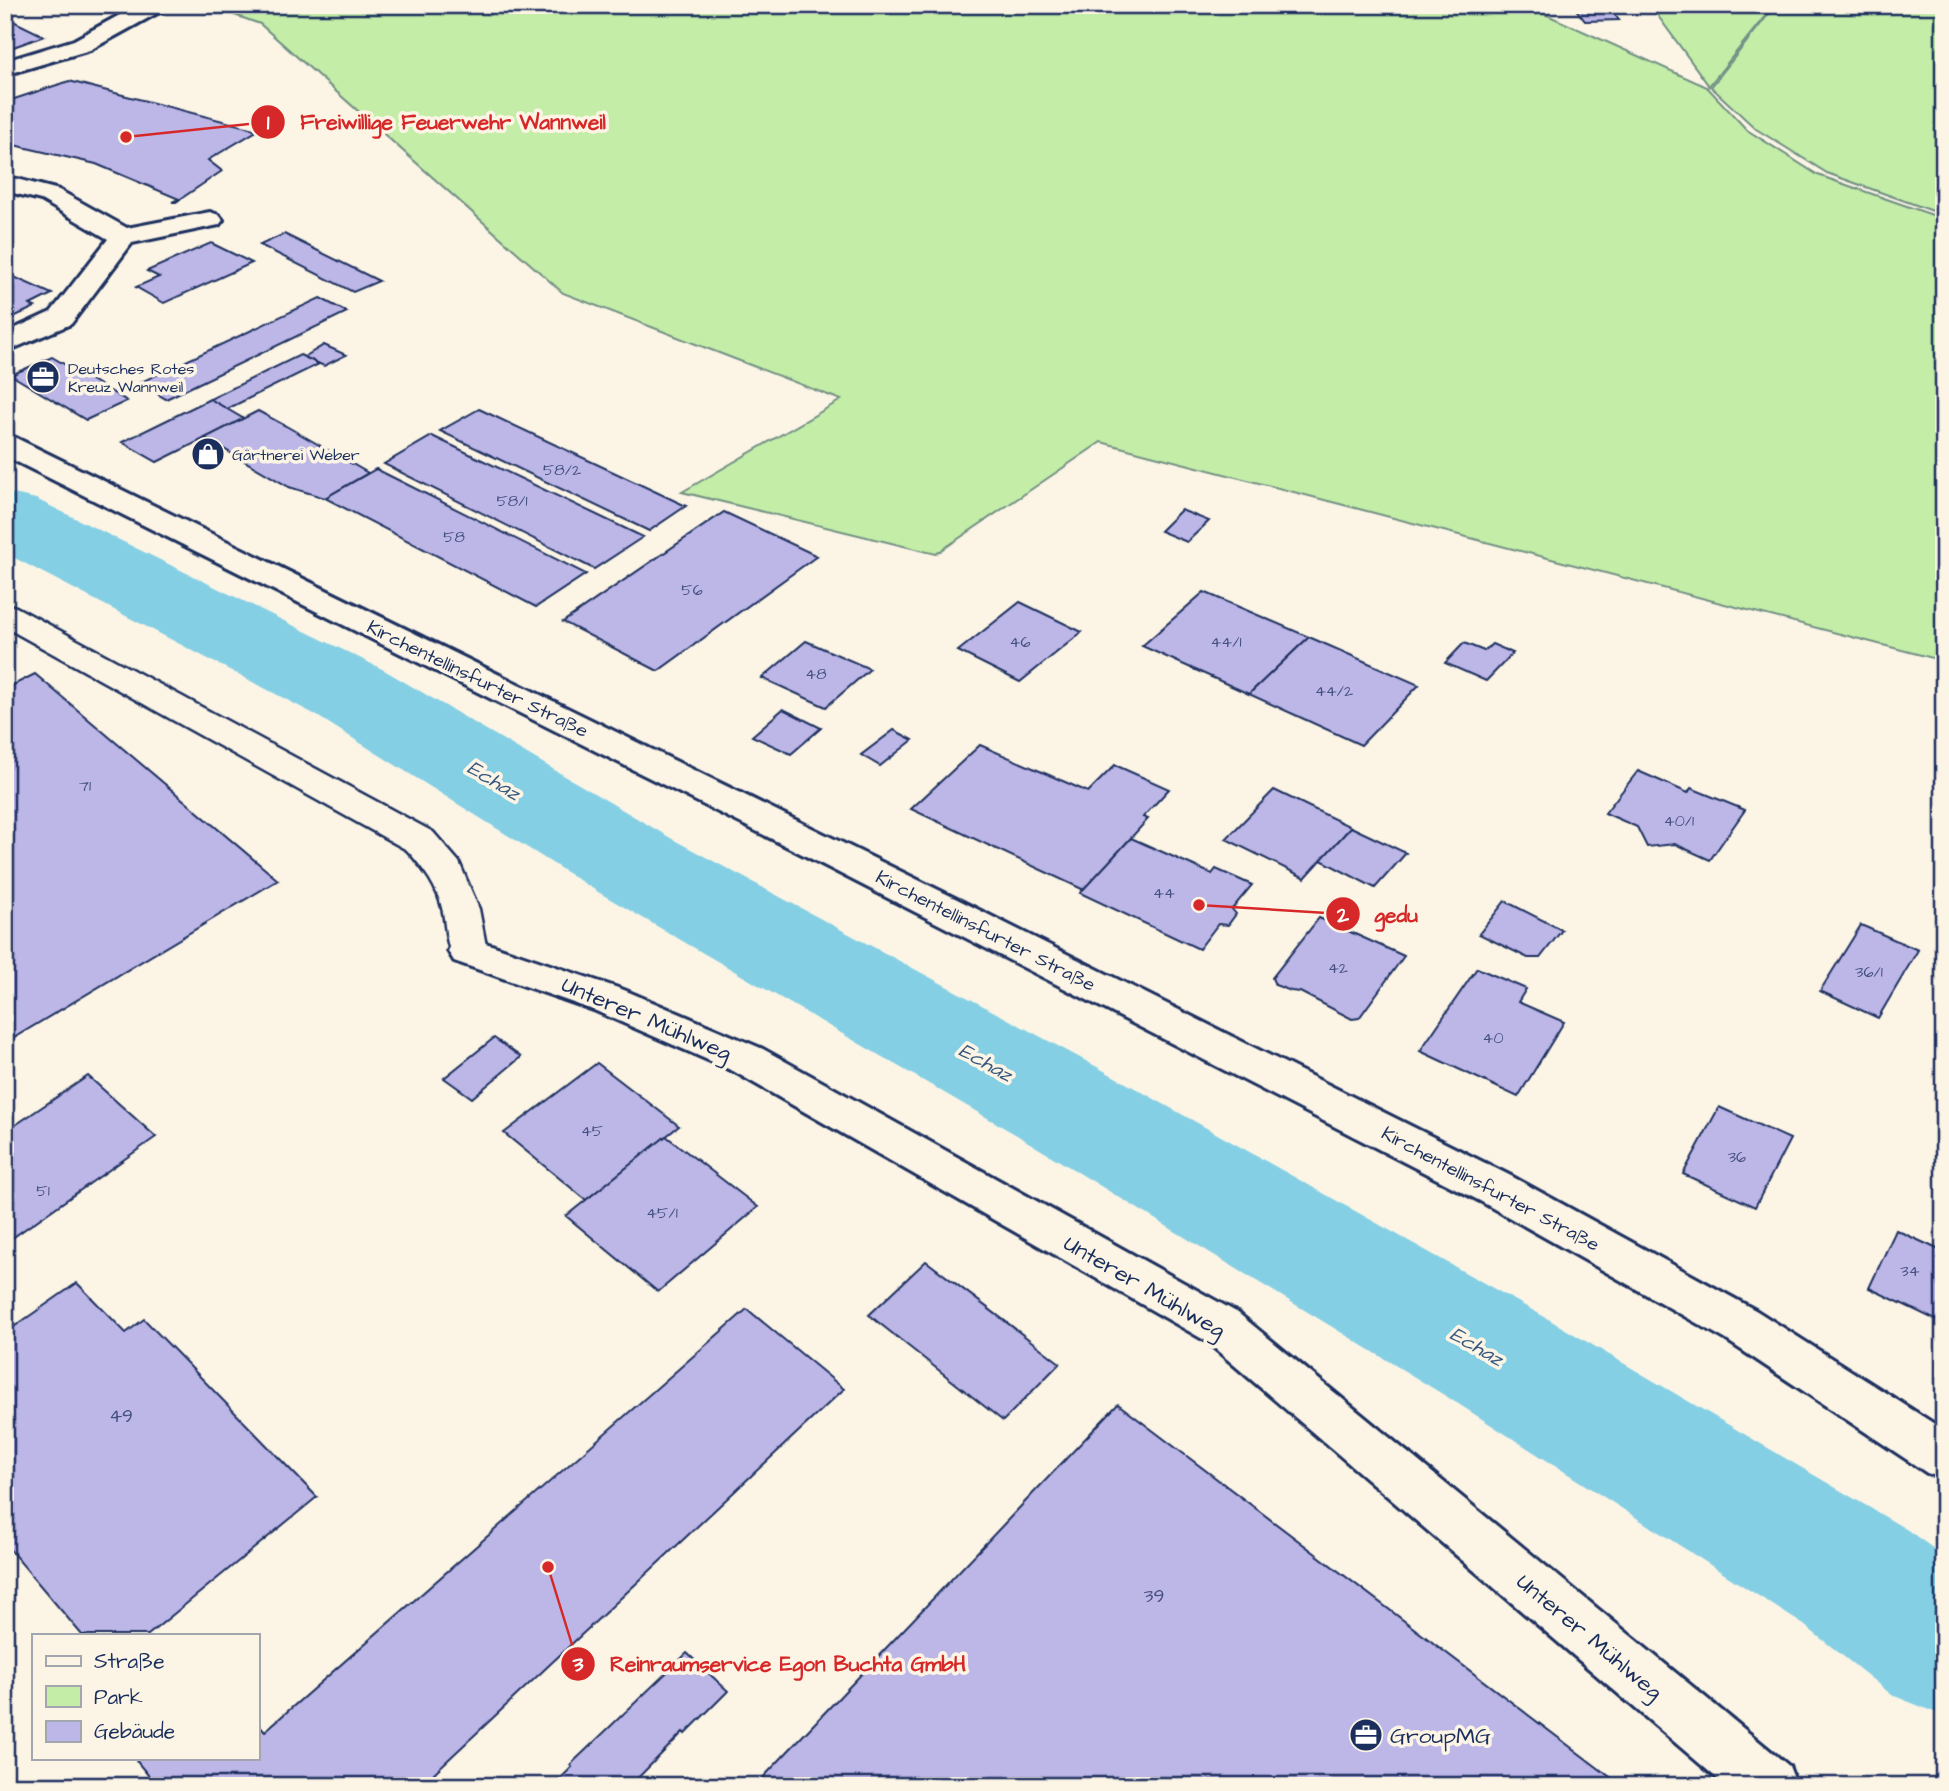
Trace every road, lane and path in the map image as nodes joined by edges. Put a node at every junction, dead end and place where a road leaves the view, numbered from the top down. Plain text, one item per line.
1 (153, 6) edge
2 (5, 68) edge
3 (5, 183) edge
4 (210, 220) dead end
5 (122, 237) junction
6 (5, 344) edge
7 (5, 444) edge
8 (5, 614) edge
9 (467, 951) joint
10 (1944, 1457) edge
11 (1769, 1786) edge

1 - 2 main road
3 - 5 main road
4 - 5 main road
5 - 6 main road
7 - 10 main road, Kirchentellinsfurter Straße
8 - 9 lane
9 - 11 main road, Unterer Mühlweg

